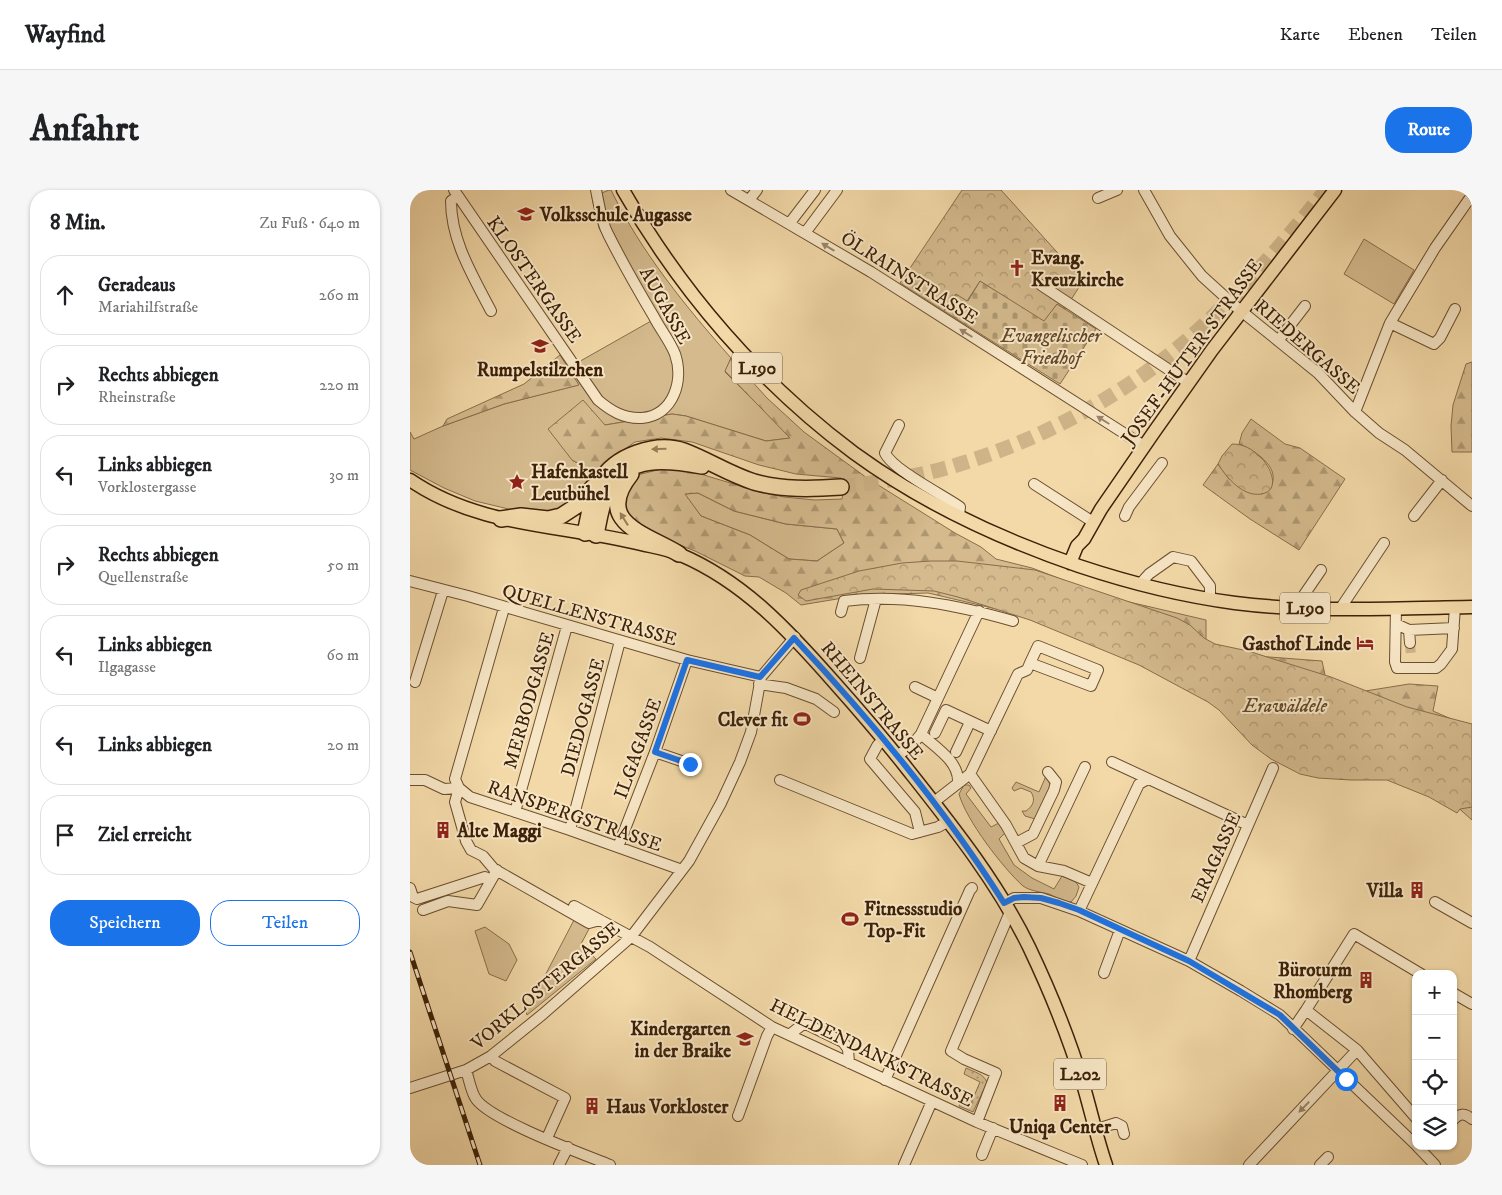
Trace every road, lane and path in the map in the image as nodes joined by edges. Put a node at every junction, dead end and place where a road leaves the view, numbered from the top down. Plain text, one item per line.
1 (596, 190) edge
2 (623, 190) edge
3 (731, 190) edge
4 (757, 190) edge
5 (815, 190) edge
6 (837, 190) edge
7 (1116, 190) edge
8 (1144, 190) edge
9 (1335, 190) edge
10 (456, 193) edge
11 (1472, 195) edge
12 (1098, 198) dead end
13 (749, 200) junction
14 (789, 224) junction
15 (804, 233) junction
16 (1041, 284) dead end
17 (1305, 306) dead end
18 (1455, 309) dead end
19 (491, 311) dead end
20 (1242, 311) junction
21 (1390, 324) junction
22 (1278, 341) junction
23 (1189, 383) junction
24 (590, 387) joint
25 (1355, 412) junction
26 (899, 425) dead end
27 (1144, 446) junction
28 (1162, 463) dead end
29 (636, 466) junction
30 (721, 469) junction
31 (410, 480) edge
32 (1442, 480) junction
33 (599, 483) junction
34 (1034, 484) dead end
35 (841, 487) tunnel mouth
36 (1472, 506) edge
37 (960, 515) junction
38 (1126, 516) dead end
39 (1414, 516) dead end
40 (502, 519) junction
41 (1093, 522) junction
42 (591, 534) junction
43 (1384, 543) dead end
44 (679, 554) junction
45 (1075, 564) junction
46 (1321, 570) dead end
47 (410, 581) edge
48 (1140, 584) junction
49 (443, 590) junction
50 (876, 599) junction
51 (1210, 599) junction
52 (1455, 607) junction
53 (1472, 607) edge
54 (504, 608) junction
55 (1295, 608) junction
56 (1396, 608) junction
57 (1340, 609) junction
58 (979, 611) junction
59 (841, 612) dead end
60 (1013, 621) dead end
61 (1396, 624) junction
62 (567, 626) junction
63 (1454, 628) junction
64 (1409, 630) junction
65 (794, 638) junction
66 (620, 641) junction
67 (1410, 643) tunnel mouth
68 (1411, 657) tunnel mouth
69 (860, 658) dead end
70 (687, 660) junction
71 (1030, 663) junction
72 (1411, 668) junction
73 (760, 680) junction
74 (415, 682) dead end
75 (915, 688) dead end
76 (938, 698) junction
77 (834, 712) dead end
78 (970, 722) junction
79 (991, 731) junction
80 (936, 733) dead end
81 (921, 734) junction
82 (883, 739) junction
83 (655, 752) junction
84 (956, 752) dead end
85 (897, 756) junction
86 (1112, 762) dead end
87 (690, 764) dead end
88 (1085, 767) dead end
89 (1273, 768) dead end
90 (1048, 772) dead end
91 (970, 774) junction
92 (1148, 778) junction
93 (410, 779) edge
94 (780, 780) dead end
95 (958, 782) junction
96 (459, 788) junction
97 (934, 802) junction
98 (515, 812) junction
99 (949, 821) junction
100 (1248, 825) junction
101 (570, 830) junction
102 (920, 832) junction
103 (1016, 843) junction
104 (618, 847) junction
105 (1038, 866) junction
106 (497, 870) junction
107 (682, 870) junction
108 (491, 880) junction
109 (1092, 883) junction
110 (410, 888) edge
111 (972, 888) dead end
112 (1435, 902) dead end
113 (574, 906) dead end
114 (1007, 907) junction
115 (423, 910) dead end
116 (1079, 910) junction
117 (600, 920) junction
118 (1472, 923) edge
119 (1120, 930) junction
120 (631, 937) junction
121 (1189, 961) junction
122 (1415, 970) edge
123 (1104, 974) dead end
124 (1457, 995) edge
125 (1472, 1004) edge
126 (1306, 1010) junction
127 (772, 1027) junction
128 (1294, 1029) junction
129 (789, 1035) junction
130 (1357, 1050) junction
131 (491, 1056) junction
132 (849, 1063) junction
133 (466, 1070) junction
134 (1338, 1072) junction
135 (885, 1080) junction
136 (410, 1088) edge
137 (932, 1101) junction
138 (1412, 1113) edge
139 (738, 1116) dead end
140 (1457, 1116) edge
141 (1472, 1119) edge
142 (977, 1122) junction
143 (993, 1128) junction
144 (1097, 1129) junction
145 (1124, 1134) dead end
146 (546, 1138) junction
147 (1412, 1142) edge
148 (568, 1148) junction
149 (1420, 1150) edge
150 (982, 1155) dead end
151 (1328, 1157) dead end
152 (559, 1165) edge
153 (610, 1165) edge
154 (904, 1165) edge
155 (1082, 1165) edge
156 (1106, 1165) edge
157 (1248, 1165) edge
158 (1320, 1165) edge
159 (1435, 1165) edge

1 - 24 street, AUGASSE
2 - 37 main road, L190
3 - 13 street, ÖLRAINSTRASSE
4 - 13 street
5 - 14 street
6 - 15 street
7 - 12 street
8 - 20 street, RIEDERGASSE
9 - 20 main road, JOSEF-HUTER-STRASSE
10 - 19 street
10 - 24 street, KLOSTERGASSE
11 - 21 street
13 - 14 street, ÖLRAINSTRASSE
14 - 15 street, ÖLRAINSTRASSE
27 -> 15 street, ÖLRAINSTRASSE
16 - 23 street
17 - 22 street
18 - 21 street
20 - 22 street, RIEDERGASSE
20 - 23 main road, JOSEF-HUTER-STRASSE
21 - 25 street
22 - 25 street, RIEDERGASSE
23 - 27 main road, JOSEF-HUTER-STRASSE
25 - 32 street, RIEDERGASSE
26 - 37 street
27 - 41 main road, JOSEF-HUTER-STRASSE
28 - 38 street
29 - 30 highway
29 - 42 highway
44 -> 29 highway
30 -> 33 highway
30 - 35 highway
31 - 40 main road, RHEINSTRASSE / L202
32 - 36 street, RIEDERGASSE
32 - 39 street
33 - 40 highway
33 - 42 highway
34 - 41 street
37 - 45 main road, L190
40 - 42 main road, RHEINSTRASSE / L202
41 - 45 main road, JOSEF-HUTER-STRASSE
42 - 44 main road, RHEINSTRASSE / L202
43 - 57 street
44 - 65 main road, RHEINSTRASSE / L202
45 - 48 main road, L190
46 - 55 street
47 - 49 street, QUELLENSTRASSE
48 - 51 main road, L190
48 - 51 street
49 - 54 street, QUELLENSTRASSE
49 - 74 street
50 - 58 street
50 - 59 street
50 - 69 street
51 - 55 main road, L190
52 - 53 main road, L190
52 - 56 main road, L190
52 - 63 street
54 - 62 street, QUELLENSTRASSE
54 - 96 street
55 - 57 main road, L190
56 - 57 main road, L190
56 - 61 street
58 - 60 street
58 - 76 street
61 - 64 street
61 - 72 street
62 - 66 street, QUELLENSTRASSE
62 - 98 street, MERBODGASSE
63 - 64 street
63 - 72 street
64 - 67 street
65 - 73 street
65 - 82 main road, RHEINSTRASSE / L202
66 - 70 street, QUELLENSTRASSE
66 - 101 street, DIEDOGASSE
68 - 72 street
70 - 73 street, QUELLENSTRASSE
70 - 83 street, ILGAGASSE
71 - 71 street
71 - 79 street
73 - 77 street, QUELLENSTRASSE
73 - 107 street, VORKLOSTERGASSE
75 - 76 street
76 - 81 street
78 - 79 street
78 - 80 street
78 - 84 street
79 - 91 street
81 - 85 street
81 - 95 street
82 - 85 main road, RHEINSTRASSE / L202
82 - 102 street
83 - 87 street
83 - 104 street, ILGAGASSE
85 - 97 main road, RHEINSTRASSE / L202
86 - 92 street
88 - 105 street
89 - 100 street, ERAGASSE
90 - 103 street
91 - 95 street
91 - 103 street
92 - 100 street
92 - 109 street
93 - 96 street
94 - 102 street
95 - 97 street
96 - 98 street, RANSPERGSTRASSE
96 - 106 street
97 - 99 main road, RHEINSTRASSE / L202
98 - 101 street, RANSPERGSTRASSE
99 - 102 street
99 - 114 main road, RHEINSTRASSE / L202
100 - 121 street, ERAGASSE
101 - 104 street, RANSPERGSTRASSE
103 - 105 street
104 - 107 street, RANSPERGSTRASSE
105 - 109 street
106 - 108 street
106 - 117 street
107 - 120 street, VORKLOSTERGASSE
108 - 110 street
108 - 115 street
109 - 116 street
111 - 135 street
112 - 118 street
113 - 117 street, HELDENDANKSTRASSE
114 - 116 street
114 - 142 street
114 - 144 main road, RHEINSTRASSE / L202
116 - 119 street
117 - 120 street, HELDENDANKSTRASSE
119 - 121 street
119 - 123 street
120 - 127 street, HELDENDANKSTRASSE
120 - 131 street, VORKLOSTERGASSE
121 - 128 street
122 - 126 street
124 - 125 street
126 - 128 street
126 - 130 street
127 - 129 street, HELDENDANKSTRASSE
127 - 139 street
128 - 134 street
129 - 132 street, HELDENDANKSTRASSE
129 - 132 street
130 - 134 street
130 - 138 street
131 - 133 street, VORKLOSTERGASSE
131 - 146 street
132 - 135 street, HELDENDANKSTRASSE
133 - 136 street, VORKLOSTERGASSE
133 - 146 street
134 - 147 street
134 -> 157 street
135 - 137 street, HELDENDANKSTRASSE
137 - 142 street, HELDENDANKSTRASSE
137 - 154 street
140 - 141 street
142 - 143 street, HELDENDANKSTRASSE
143 - 150 street
143 - 155 street, HELDENDANKSTRASSE
144 - 145 street
144 - 156 main road, RHEINSTRASSE / L202
146 - 148 street
148 - 152 street
148 - 153 street
149 - 159 street
151 - 158 street

